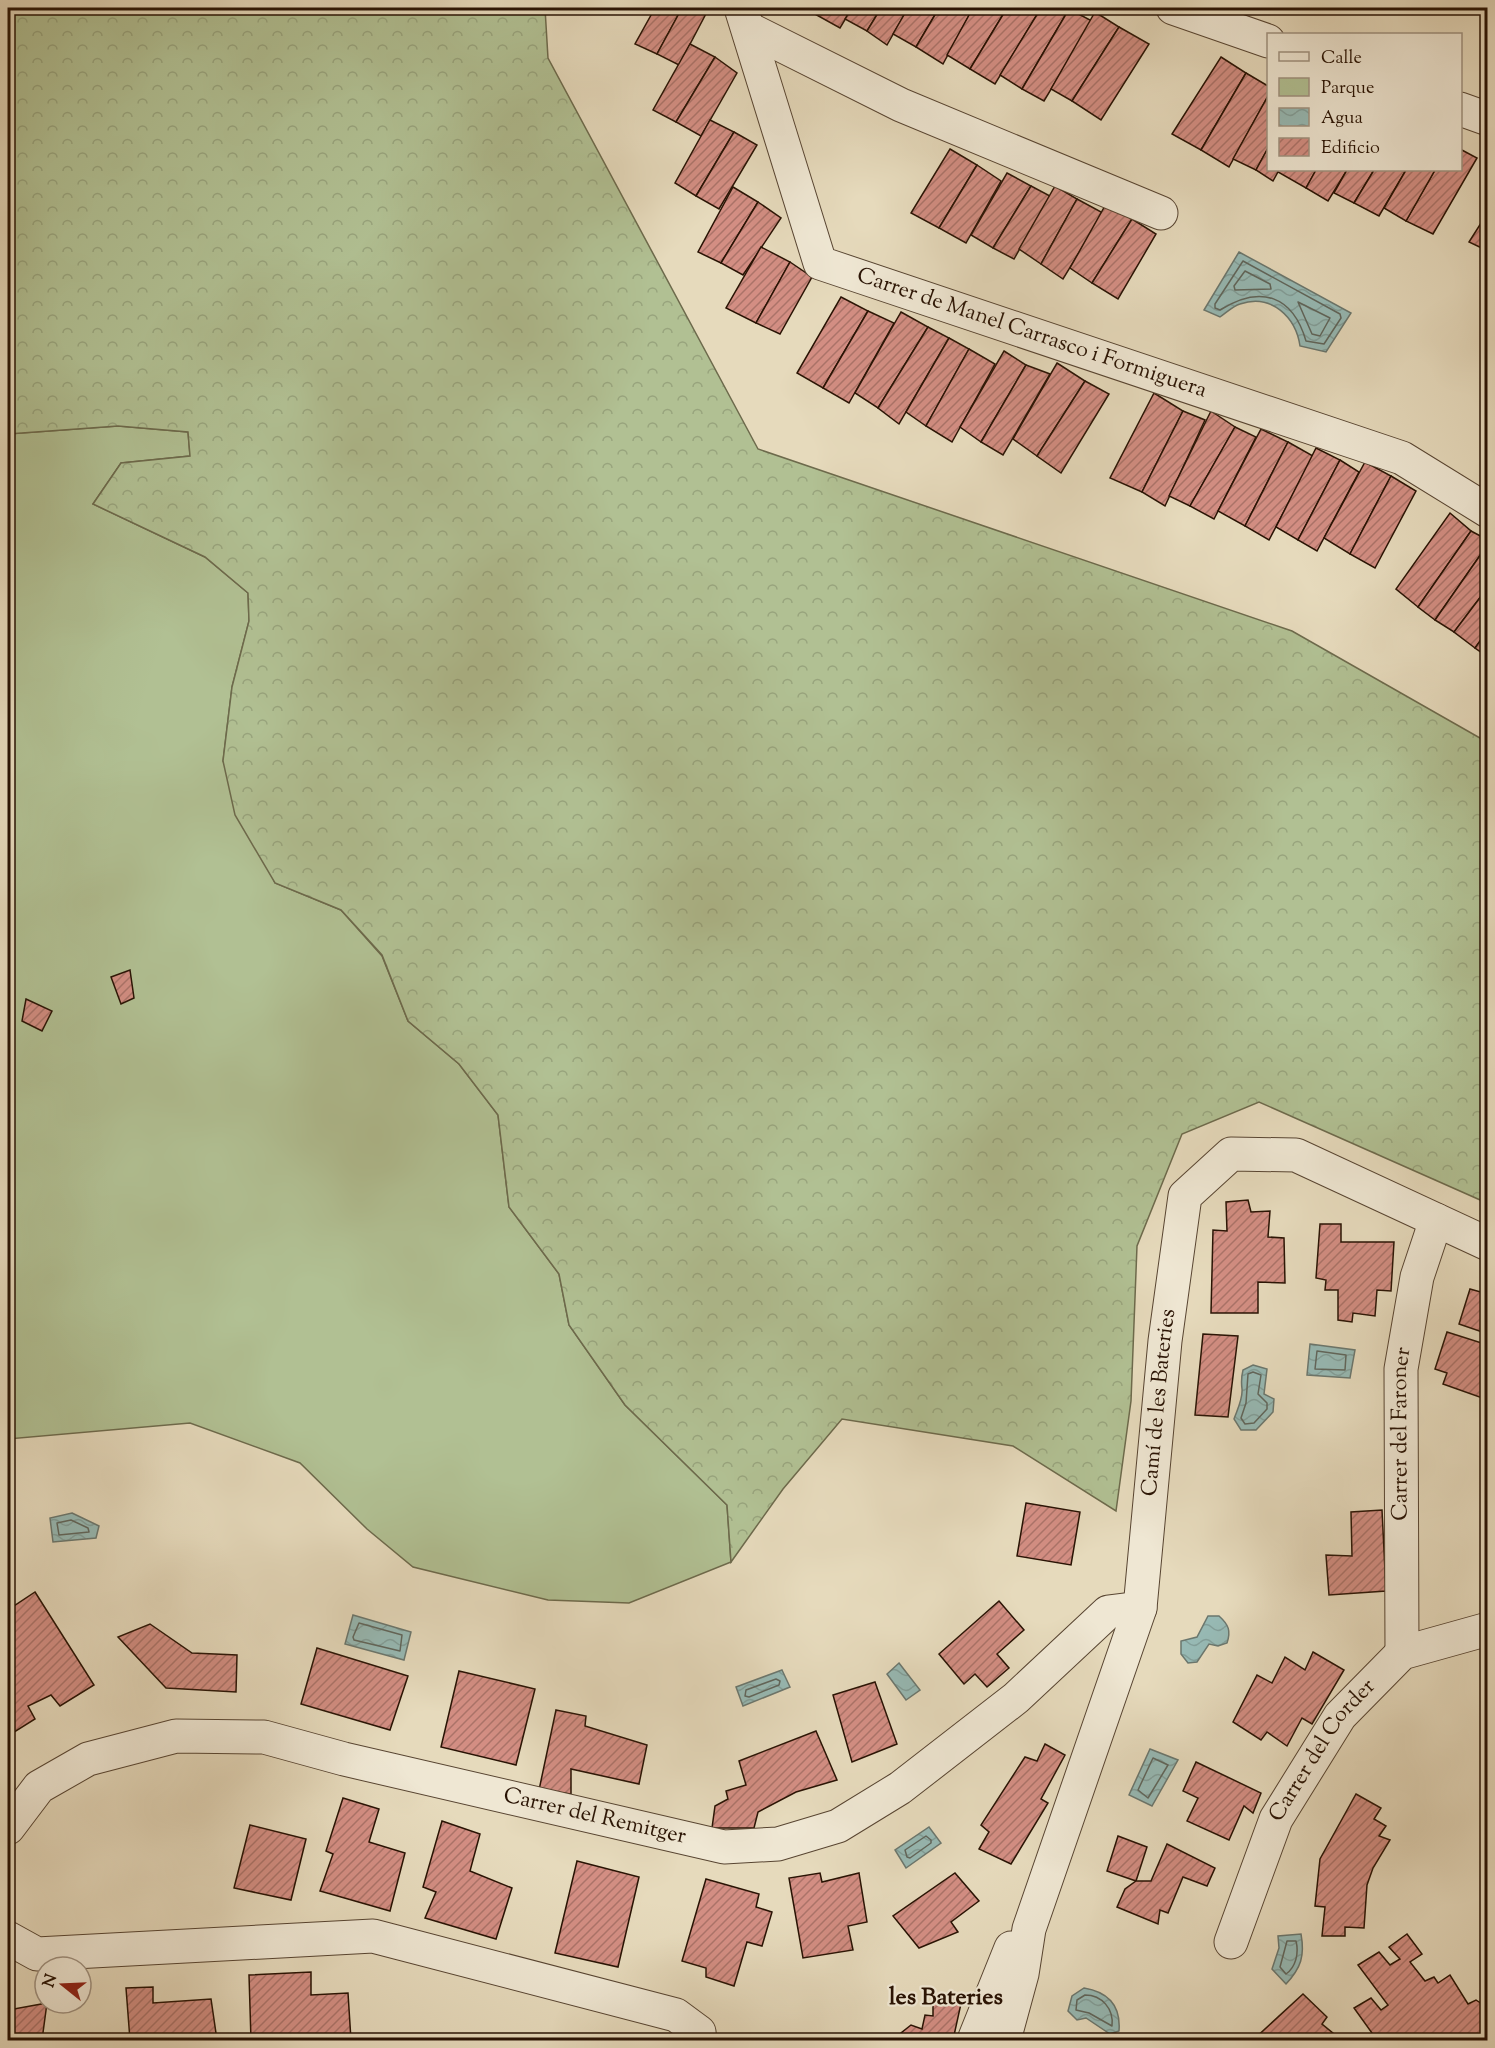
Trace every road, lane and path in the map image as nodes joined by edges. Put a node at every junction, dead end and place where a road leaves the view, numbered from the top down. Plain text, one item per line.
1 (1173, 8) edge
2 (745, 18) edge
3 (1267, 40) edge
4 (1462, 109) edge
5 (1488, 119) edge
6 (1161, 213) dead end
7 (1488, 511) edge
8 (1436, 1220) junction
9 (1488, 1245) edge
10 (1140, 1608) junction
11 (1488, 1629) edge
12 (1402, 1653) junction
13 (8, 1828) edge
14 (1029, 1929) junction
15 (8, 1938) edge
16 (1231, 1942) dead end
17 (700, 2040) edge
18 (974, 2040) edge
19 (1004, 2040) edge

1 - 3 street
2 - 6 street
2 - 7 street, Carrer de Manel Carrasco i Formiguera
4 - 5 street
8 - 9 street, Camí de les Bateries
8 - 10 street, Camí de les Bateries
8 - 12 street, Carrer del Faroner
10 - 13 street, Carrer del Remitger
10 - 14 street, Camí de les Bateries
11 - 12 street, Carrer del Corder
12 - 16 street, Carrer del Corder
14 - 18 street, Camí de les Bateries
14 - 19 street, Camí de les Bateries
15 - 17 street

